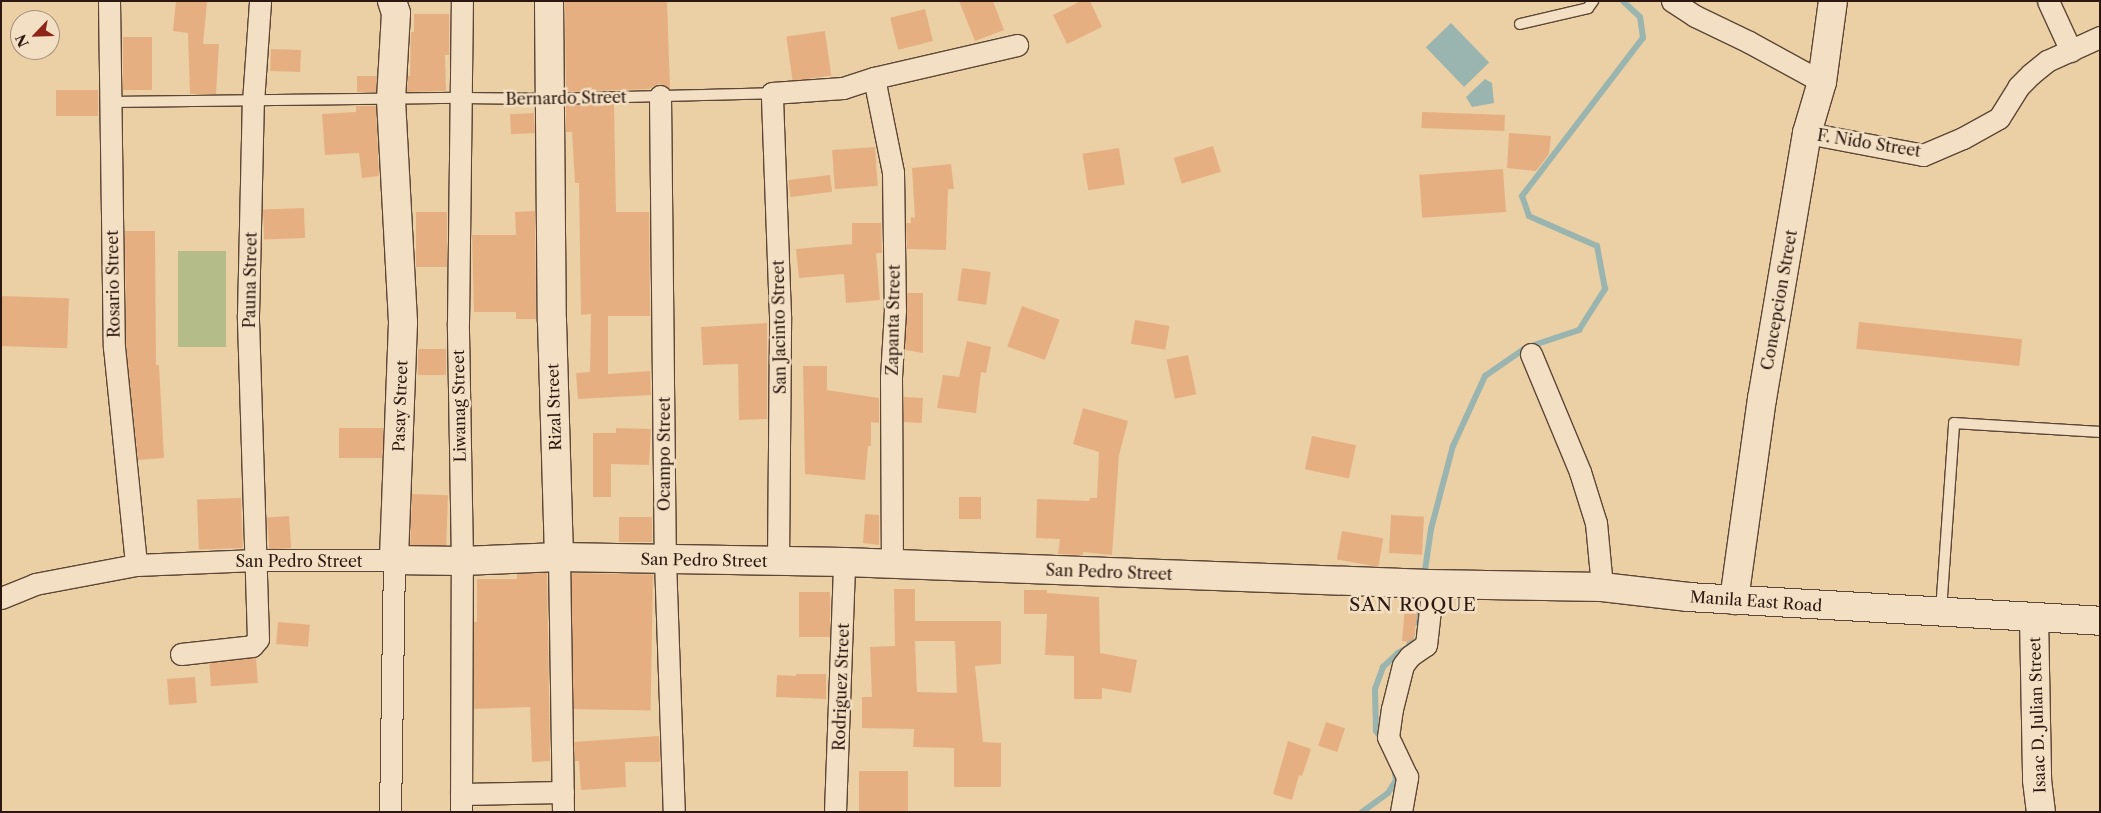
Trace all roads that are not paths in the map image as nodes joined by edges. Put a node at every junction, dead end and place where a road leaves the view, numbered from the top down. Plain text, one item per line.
1 (110, 1) edge
2 (260, 1) edge
3 (392, 1) edge
4 (462, 1) edge
5 (548, 1) edge
6 (1593, 1) edge
7 (1672, 1) edge
8 (1833, 1) edge
9 (2048, 1) edge
10 (1520, 24) dead end
11 (2100, 37) edge
12 (1017, 45) dead end
13 (2071, 51) junction
14 (874, 78) junction
15 (1822, 82) junction
16 (660, 93) junction
17 (772, 93) junction
18 (461, 98) junction
19 (391, 100) junction
20 (550, 100) junction
21 (110, 102) junction
22 (254, 102) junction
23 (1807, 133) junction
24 (1530, 354) dead end
25 (2100, 432) edge
26 (559, 557) junction
27 (256, 560) junction
28 (394, 560) junction
29 (665, 560) junction
30 (462, 561) junction
31 (778, 562) junction
32 (844, 562) junction
33 (892, 564) junction
34 (136, 566) junction
35 (1425, 583) junction
36 (1602, 587) junction
37 (1, 598) edge
38 (1734, 600) junction
39 (1940, 612) junction
40 (2034, 617) junction
41 (2100, 621) edge
42 (181, 654) dead end
43 (563, 802) edge
44 (461, 803) edge
45 (390, 812) edge
46 (674, 812) edge
47 (835, 812) edge
48 (1401, 812) edge
49 (2041, 812) edge

1 - 21 street, Rosario Street
2 - 22 street, Pauna Street
3 - 19 main road, Pasay Street
4 - 18 street, Liwanag Street
5 - 20 main road, Rizal Street
6 - 10 lane
7 - 15 street
8 - 15 main road, Concepcion Street
9 - 13 street
11 - 13 street, F. Nido Street
12 - 14 street, Bernardo Street
13 - 23 street, F. Nido Street
14 - 17 street, Bernardo Street
14 - 33 street, Zapanta Street
15 - 23 main road, Concepcion Street
16 - 17 lane, Bernardo Street
16 - 20 lane, Bernardo Street
16 - 29 street, Ocampo Street
17 - 31 street, San Jacinto Street
18 - 19 lane, Bernardo Street
18 - 20 lane, Bernardo Street
18 - 30 street, Liwanag Street
19 - 22 lane, Bernardo Street
19 - 28 main road, Pasay Street
20 - 26 main road, Rizal Street
21 - 22 lane, Bernardo Street
21 - 34 street, Rosario Street
22 - 27 street, Pauna Street
23 - 38 main road, Concepcion Street
24 - 36 street
25 - 39 lane
26 - 29 main road, San Pedro Street
26 - 30 main road, San Pedro Street
26 - 43 street, Rizal Street
27 - 28 street, San Pedro Street
27 - 34 street, San Pedro Street
27 - 42 street, Pauna Street
28 - 30 main road, San Pedro Street
28 - 45 street, Pasay Street
29 - 31 main road, San Pedro Street
29 - 46 street, Ocampo Street
30 - 44 street, Liwanag Street
31 - 32 main road, San Pedro Street
32 - 33 main road, San Pedro Street
32 - 47 street, Rodriguez Street
33 - 35 main road, San Pedro Street
34 - 37 street, San Pedro Street
35 - 36 main road, Manila East Road
35 - 48 street
36 - 38 main road, Manila East Road
38 - 39 main road, Manila East Road
39 - 40 main road, Manila East Road
40 - 41 main road, Manila East Road
40 - 49 main road, Isaac D. Julian Street
43 - 44 street

